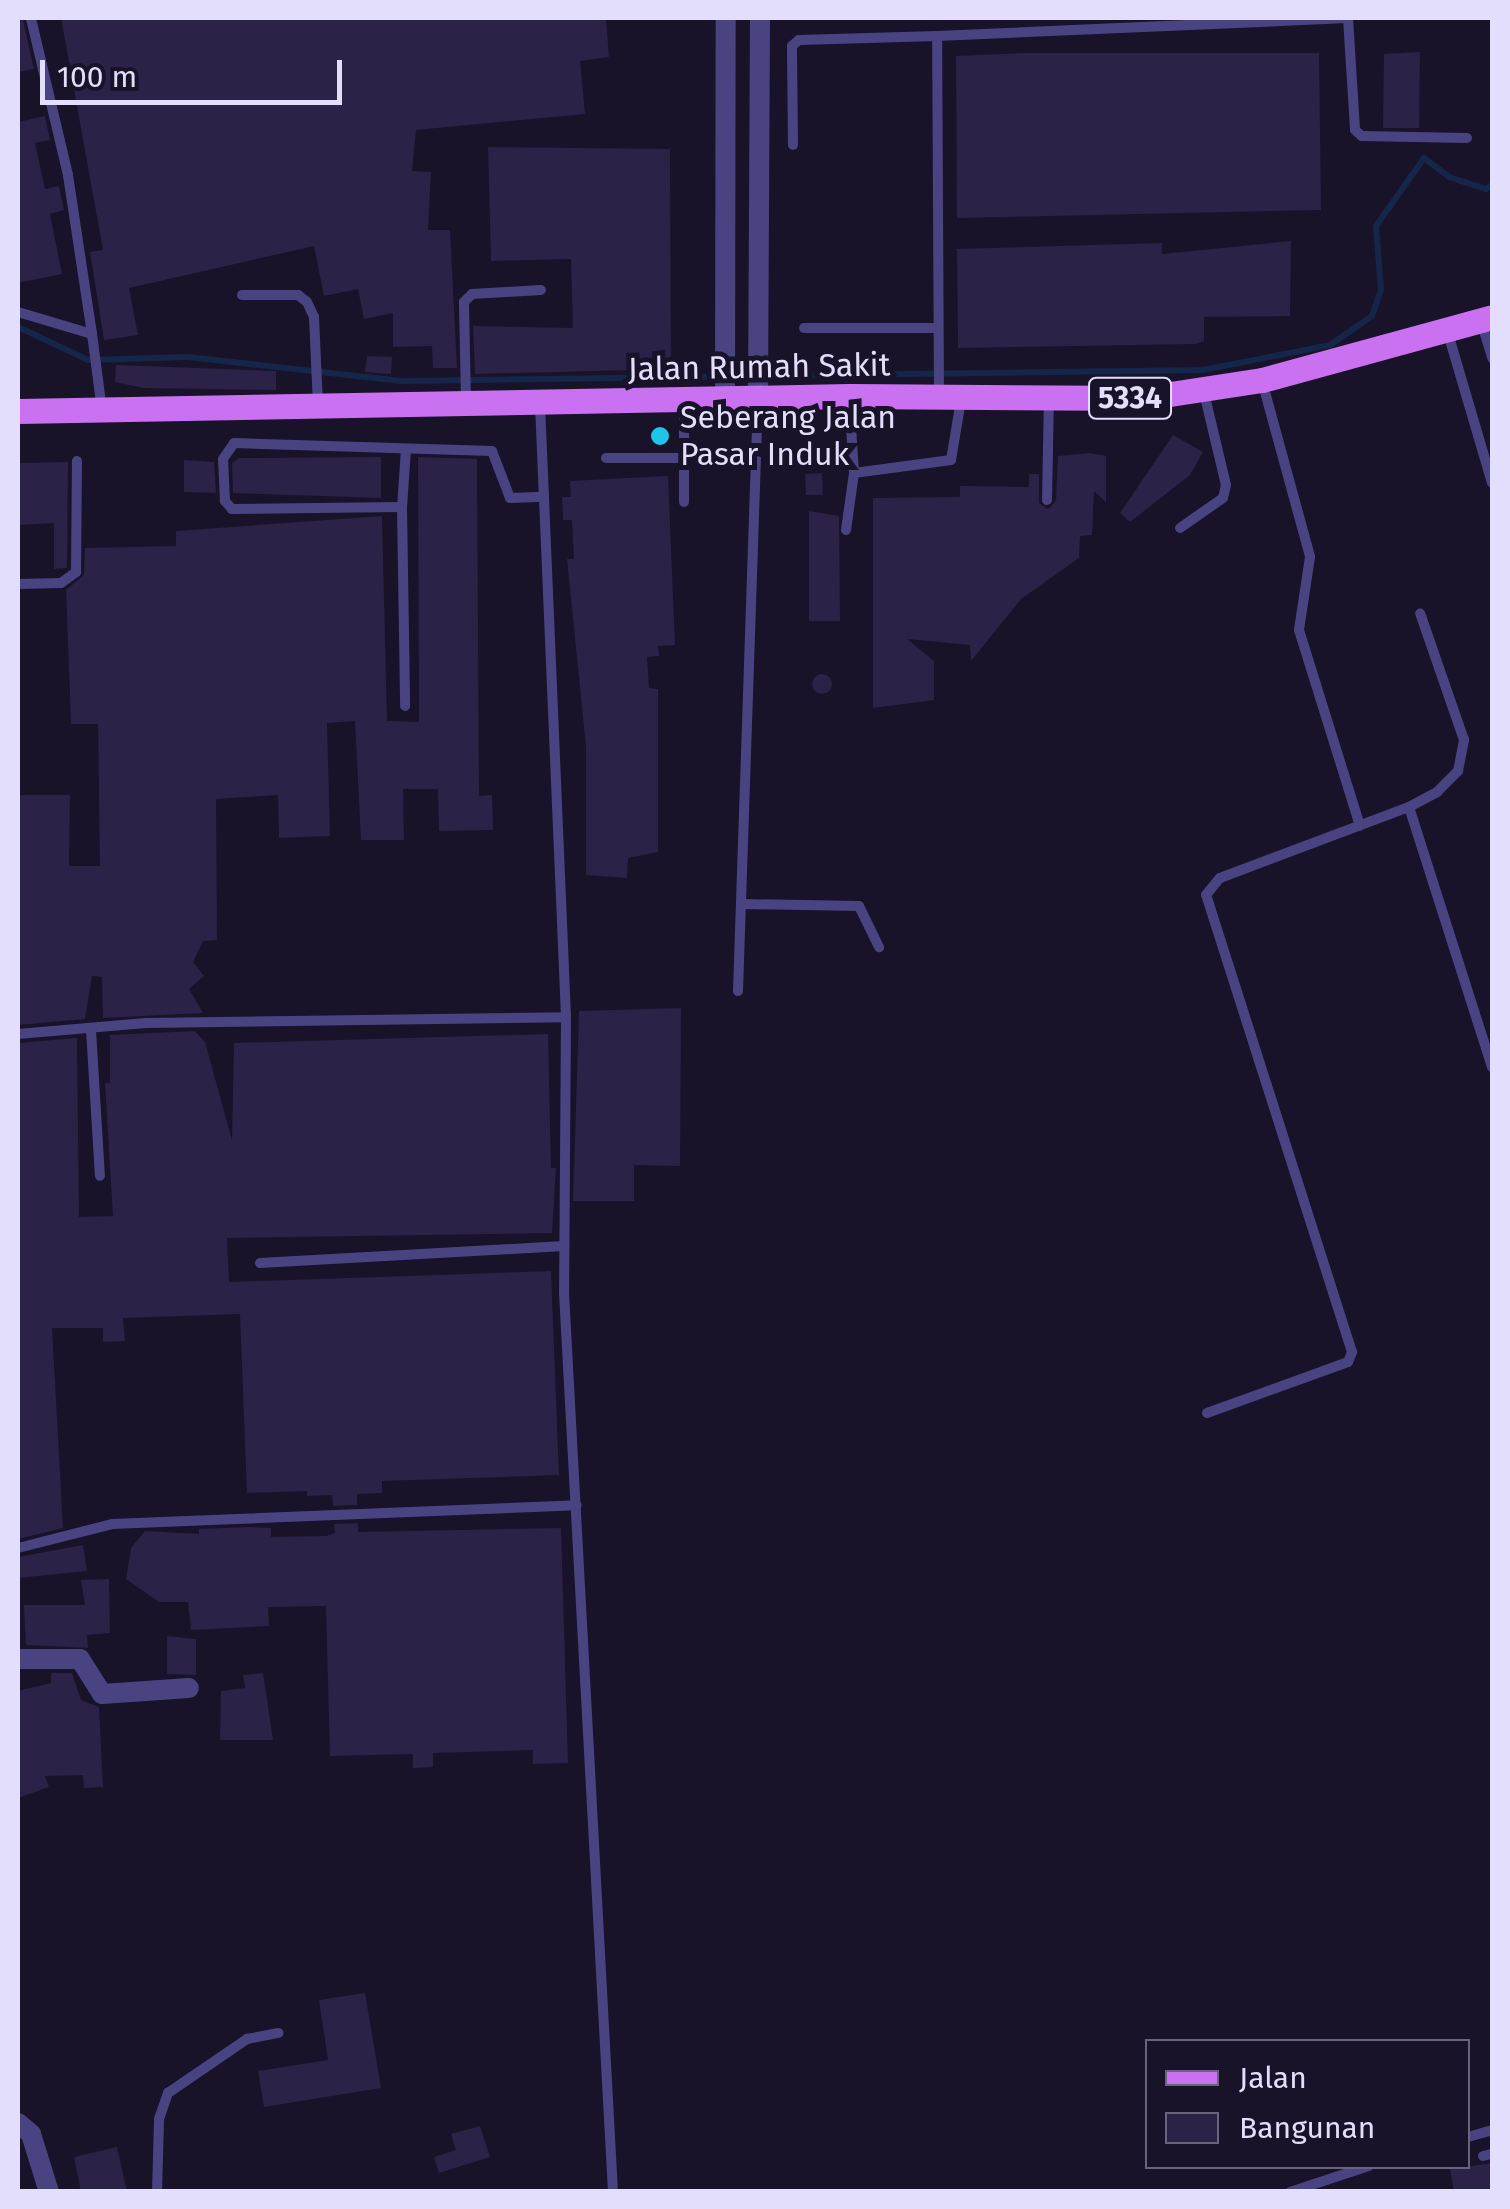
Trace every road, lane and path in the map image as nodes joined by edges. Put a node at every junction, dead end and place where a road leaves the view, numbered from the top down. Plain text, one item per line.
1 (31, 18) edge
2 (726, 18) edge
3 (760, 18) edge
4 (998, 18) edge
5 (1345, 18) edge
6 (998, 31) junction
7 (937, 36) junction
8 (1467, 138) dead end
9 (792, 145) dead end
10 (541, 290) dead end
11 (242, 294) dead end
12 (18, 312) edge
13 (1486, 318) edge
14 (804, 328) dead end
15 (938, 328) junction
16 (1446, 330) junction
17 (92, 334) junction
18 (1492, 358) edge
19 (1262, 380) junction
20 (758, 381) junction
21 (724, 383) junction
22 (466, 389) junction
23 (947, 392) junction
24 (1204, 393) junction
25 (318, 394) junction
26 (849, 396) junction
27 (1048, 398) junction
28 (684, 403) junction
29 (540, 404) junction
30 (18, 411) edge
31 (102, 411) junction
32 (406, 449) junction
33 (606, 458) dead end
34 (684, 458) junction
35 (77, 461) dead end
36 (854, 473) junction
37 (1492, 482) edge
38 (544, 497) junction
39 (1047, 500) dead end
40 (684, 502) dead end
41 (402, 506) junction
42 (1180, 528) dead end
43 (846, 530) dead end
44 (18, 584) edge
45 (1420, 613) dead end
46 (406, 706) dead end
47 (1409, 807) junction
48 (1360, 826) junction
49 (742, 904) junction
50 (879, 947) dead end
51 (738, 990) dead end
52 (566, 1017) junction
53 (91, 1030) junction
54 (18, 1034) edge
55 (1492, 1067) edge
56 (100, 1176) dead end
57 (564, 1246) junction
58 (260, 1263) dead end
59 (1207, 1413) dead end
60 (577, 1504) junction
61 (18, 1548) edge
62 (18, 1659) edge
63 (189, 1688) dead end
64 (278, 2033) dead end
65 (18, 2124) edge
66 (1360, 2169) edge
67 (48, 2192) edge
68 (157, 2192) edge
69 (612, 2192) edge
70 (1290, 2192) edge

1 - 17 lane
2 - 21 street
3 - 20 street
4 - 6 lane
5 - 6 lane
5 - 8 lane
6 - 7 lane
7 - 9 lane
7 - 15 lane
10 - 22 lane
11 - 25 lane
12 - 17 lane
13 - 16 main road, Jalan Rumah Sakit / 5334
13 - 18 lane
14 - 15 lane
15 - 23 lane
16 - 19 main road, Jalan Rumah Sakit / 5334
16 - 37 lane
17 - 31 lane
19 - 24 main road, Jalan Rumah Sakit / 5334
19 - 48 lane
20 - 21 main road, Jalan Rumah Sakit / 5334
20 - 26 main road, Jalan Rumah Sakit / 5334
20 - 49 lane
21 - 28 main road, Jalan Rumah Sakit / 5334
22 - 25 main road, Jalan Rumah Sakit / 5334
22 - 29 main road, Jalan Rumah Sakit / 5334
23 - 26 main road, Jalan Rumah Sakit / 5334
23 - 27 main road, Jalan Rumah Sakit / 5334
23 - 36 lane
24 - 27 main road, Jalan Rumah Sakit / 5334
24 - 42 lane
25 - 31 main road, Jalan Rumah Sakit / 5334
26 - 36 lane
27 - 39 lane
28 - 29 main road, Jalan Rumah Sakit / 5334
28 - 34 lane
29 - 38 lane
30 - 31 main road, Jalan Rumah Sakit / 5334
32 - 38 lane
32 - 41 lane
32 - 41 lane
33 - 34 lane
34 - 40 lane
35 - 44 lane
36 - 43 lane
38 - 52 lane
41 - 46 lane
45 - 47 lane
47 - 48 lane
47 - 55 lane
48 - 59 lane
49 - 50 lane
49 - 51 lane
52 - 53 lane
52 - 57 lane
53 - 54 lane
53 - 56 lane
57 - 58 lane
57 - 60 lane
60 - 61 lane
60 - 69 lane
62 - 63 street
64 - 68 lane
65 - 67 street
66 - 70 lane

